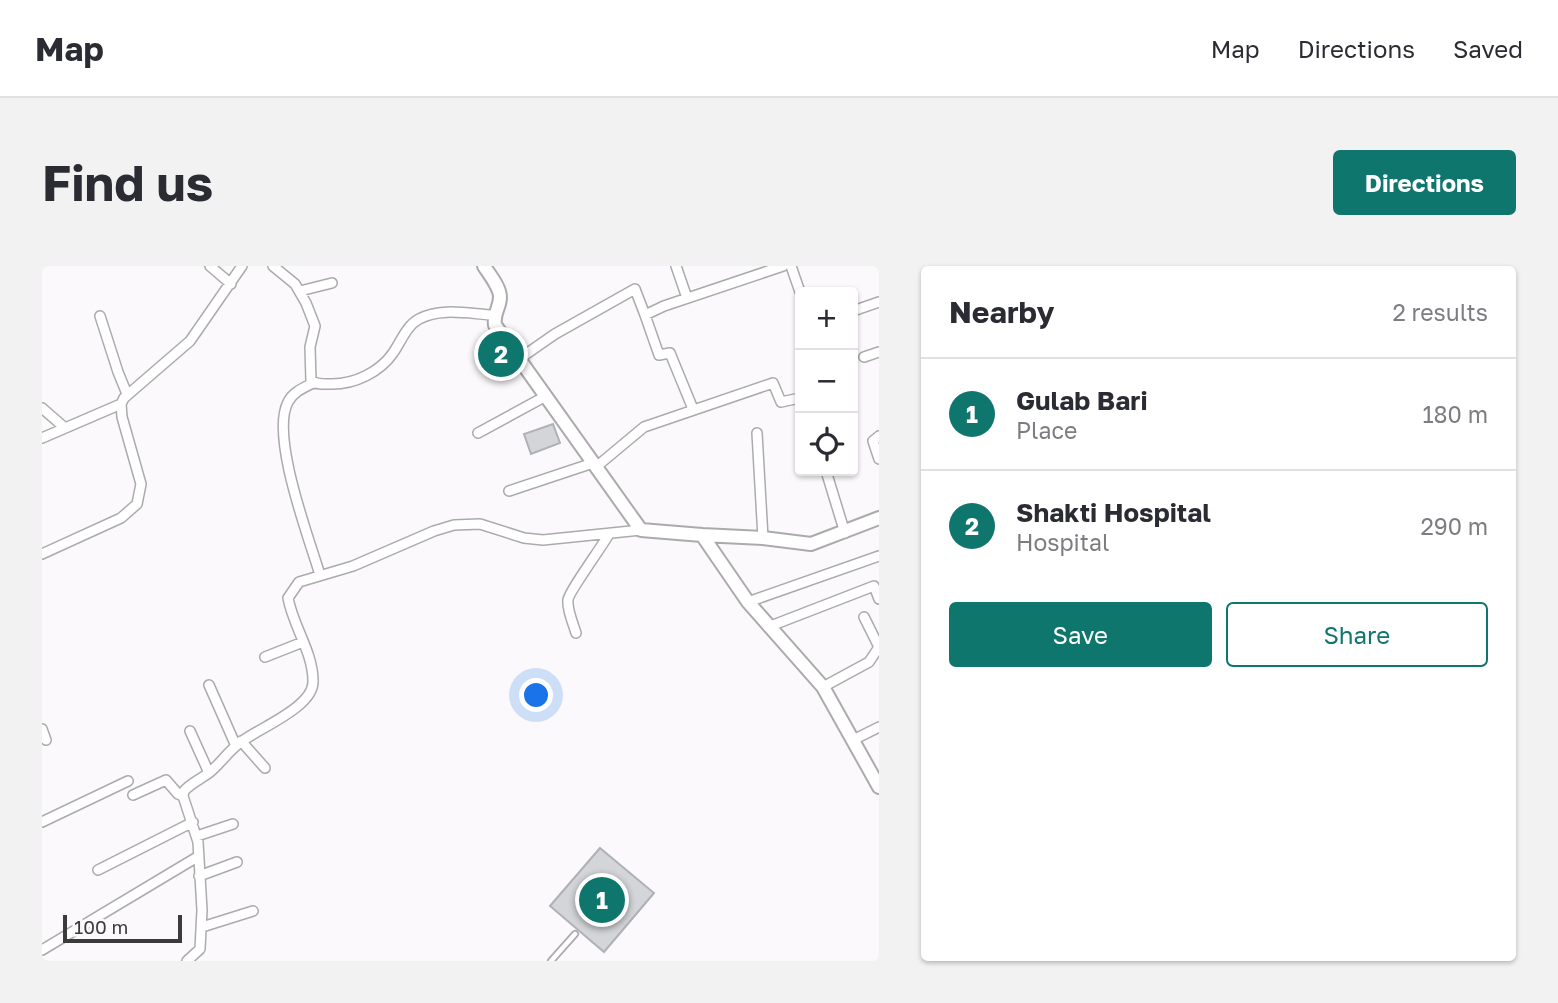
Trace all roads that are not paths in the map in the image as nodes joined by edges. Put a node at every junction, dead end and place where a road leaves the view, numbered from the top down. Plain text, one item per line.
1 (210, 266) edge
2 (242, 266) edge
3 (273, 266) edge
4 (484, 266) edge
5 (676, 266) edge
6 (783, 266) edge
7 (791, 266) edge
8 (771, 268) edge
9 (332, 283) dead end
10 (231, 284) junction
11 (798, 287) edge
12 (300, 291) junction
13 (687, 298) junction
14 (879, 302) edge
15 (858, 309) edge
16 (494, 315) junction
17 (645, 315) junction
18 (100, 316) dead end
19 (879, 352) edge
20 (864, 357) dead end
21 (519, 359) junction
22 (313, 383) junction
23 (127, 394) junction
24 (546, 396) junction
25 (795, 399) edge
26 (121, 404) junction
27 (42, 408) edge
28 (693, 409) junction
29 (65, 428) junction
30 (478, 433) dead end
31 (757, 433) dead end
32 (879, 436) edge
33 (42, 438) edge
34 (879, 459) edge
35 (594, 465) junction
36 (828, 476) edge
37 (509, 491) dead end
38 (879, 518) edge
39 (642, 530) junction
40 (845, 533) junction
41 (609, 534) junction
42 (702, 535) junction
43 (763, 538) junction
44 (42, 554) edge
45 (879, 556) edge
46 (320, 575) junction
47 (879, 599) edge
48 (748, 603) junction
49 (863, 617) dead end
50 (768, 627) junction
51 (576, 633) dead end
52 (303, 642) junction
53 (265, 657) dead end
54 (209, 685) dead end
55 (823, 687) junction
56 (879, 727) edge
57 (42, 729) edge
58 (190, 732) dead end
59 (46, 740) dead end
60 (853, 740) junction
61 (239, 744) junction
62 (265, 768) dead end
63 (209, 773) junction
64 (877, 780) edge
65 (128, 781) dead end
66 (133, 795) dead end
67 (183, 796) junction
68 (43, 820) edge
69 (193, 822) junction
70 (233, 824) dead end
71 (197, 836) junction
72 (199, 856) junction
73 (237, 862) dead end
74 (98, 870) dead end
75 (199, 876) junction
76 (253, 911) dead end
77 (202, 927) junction
78 (575, 933) dead end
79 (42, 950) edge
80 (187, 961) edge
81 (551, 961) edge

1 - 10 street
2 - 10 street
3 - 12 street
4 - 16 street
5 - 13 street
6 - 8 street
7 - 11 street
8 - 13 street
9 - 12 street
10 - 23 street
12 - 22 street
13 - 17 street
14 - 15 street
16 - 21 street
16 - 22 street
17 - 21 street
17 - 28 street
18 - 23 street
19 - 20 street
21 - 24 street
22 - 46 street
23 - 26 street
24 - 30 street
24 - 35 street
25 - 28 street
26 - 29 street
26 - 44 street
27 - 29 street
28 - 35 street
29 - 33 street
31 - 43 street
32 - 34 street
35 - 37 street
35 - 39 street
36 - 40 street
38 - 40 street
39 - 41 street
39 - 42 street
40 - 43 street
41 - 46 street
41 - 51 street
42 - 43 street
42 - 48 street
45 - 48 street
46 - 52 street
47 - 50 street
48 - 50 street
49 - 55 street
50 - 55 street
52 - 53 street
52 - 61 street
54 - 61 street
55 - 60 street
56 - 60 street
57 - 59 street
58 - 63 street
60 - 64 street
61 - 62 street
61 - 63 street
63 - 67 street
65 - 68 street
66 - 67 street
67 - 69 street
69 - 71 street
69 - 74 street
70 - 71 street
71 - 72 street
72 - 75 street
72 - 79 street
73 - 75 street
75 - 77 street
76 - 77 street
77 - 80 street
78 - 81 lane

